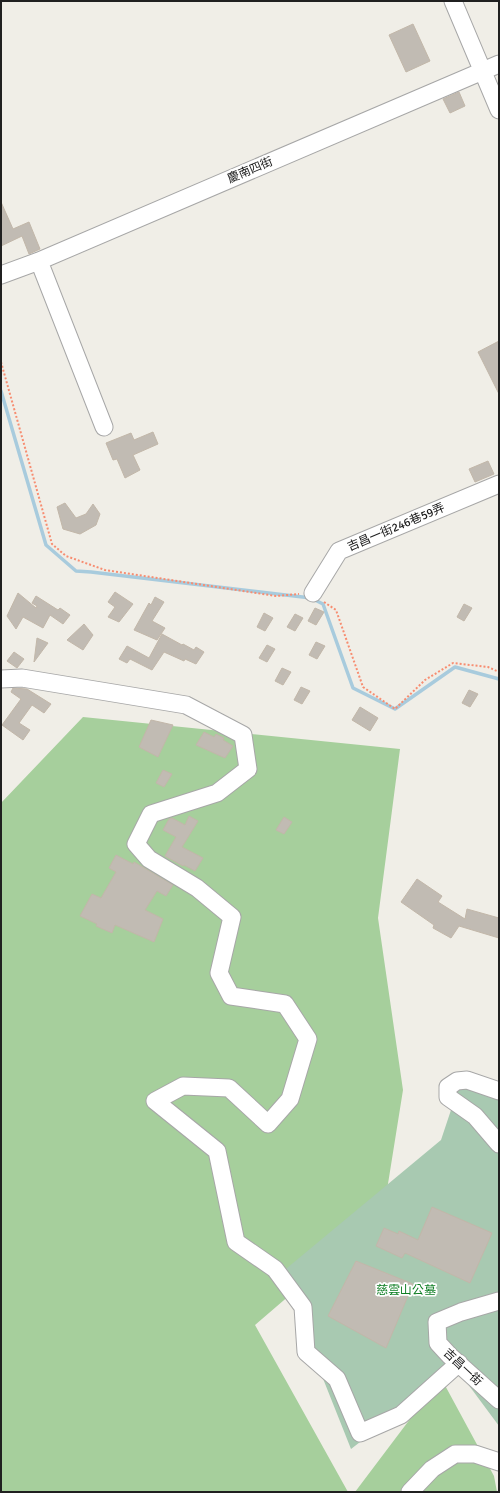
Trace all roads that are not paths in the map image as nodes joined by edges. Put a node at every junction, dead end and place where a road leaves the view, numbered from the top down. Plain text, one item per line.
1 (453, 1) edge
2 (499, 64) edge
3 (482, 70) junction
4 (499, 110) edge
5 (39, 261) junction
6 (1, 276) edge
7 (104, 428) dead end
8 (499, 484) edge
9 (313, 593) road end
10 (1, 679) edge
11 (499, 1091) edge
12 (499, 1144) edge
13 (499, 1301) edge
14 (459, 1364) junction
15 (499, 1400) edge
16 (499, 1462) edge
17 (410, 1492) edge

1 - 3 street
2 - 3 street, 慶南四街
3 - 4 street
3 - 5 street, 慶南四街
5 - 6 street, 慶南四街
5 - 7 street
8 - 9 street, 吉昌一街246巷59弄
10 - 14 street
11 - 12 street
13 - 14 street, 吉昌一街
14 - 15 street, 吉昌一街
16 - 17 street

